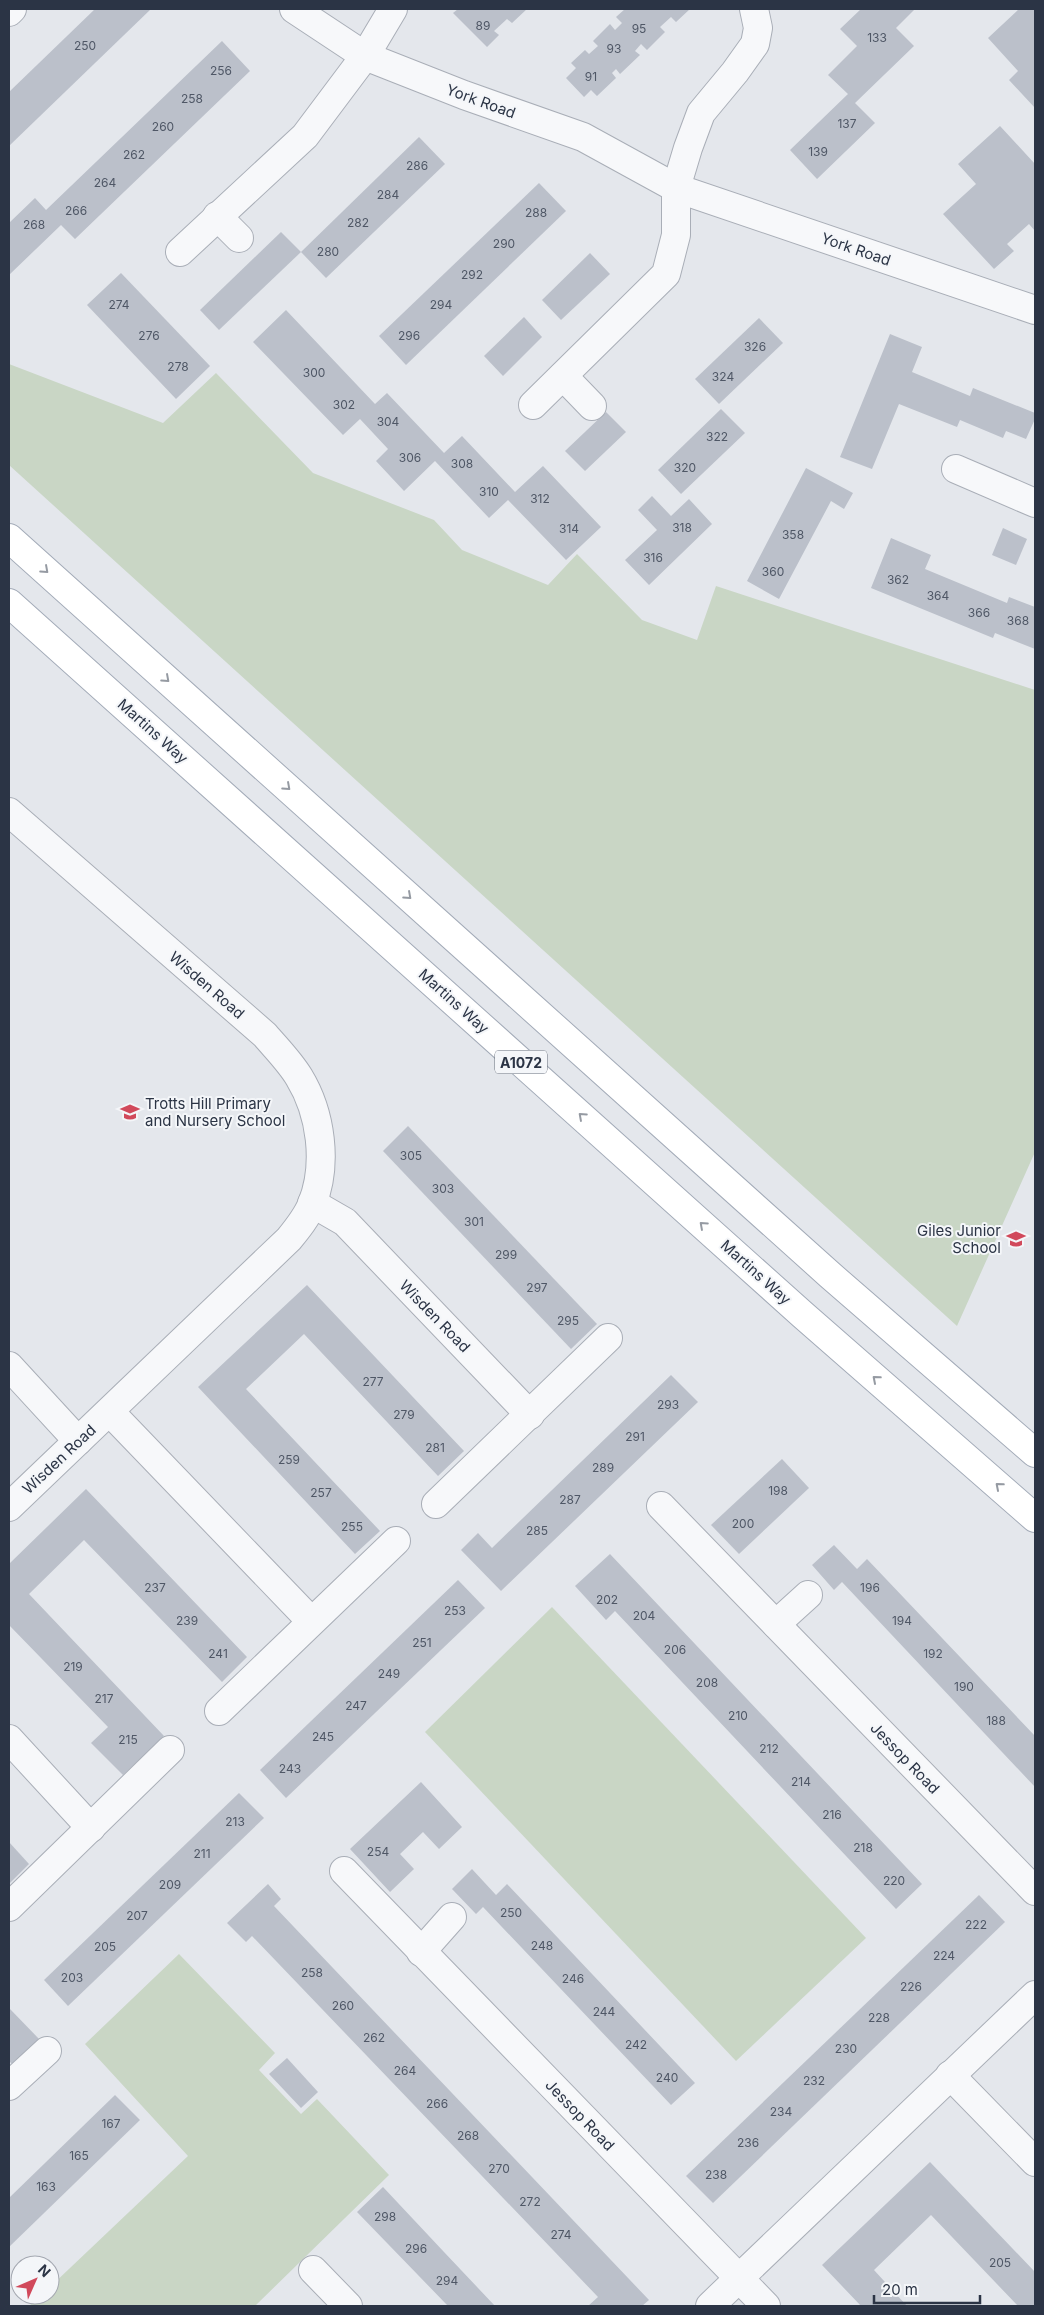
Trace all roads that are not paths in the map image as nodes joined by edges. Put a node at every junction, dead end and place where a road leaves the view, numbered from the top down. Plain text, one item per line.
1 (12, 9) edge
2 (294, 9) edge
3 (393, 9) edge
4 (754, 9) edge
5 (9, 12) edge
6 (366, 56) junction
7 (676, 188) junction
8 (217, 216) junction
9 (239, 238) dead end
10 (180, 252) dead end
11 (1035, 310) edge
12 (563, 376) junction
13 (533, 405) dead end
14 (592, 406) dead end
15 (956, 469) dead end
16 (1034, 499) edge
17 (9, 538) edge
18 (9, 603) edge
19 (9, 812) edge
20 (312, 1203) junction
21 (608, 1338) dead end
22 (9, 1366) edge
23 (110, 1412) junction
24 (530, 1416) junction
25 (78, 1441) junction
26 (1035, 1453) edge
27 (436, 1504) dead end
28 (661, 1506) dead end
29 (9, 1507) edge
30 (1035, 1518) edge
31 (396, 1541) dead end
32 (808, 1595) dead end
33 (310, 1621) junction
34 (776, 1624) junction
35 (219, 1711) dead end
36 (9, 1739) edge
37 (170, 1750) dead end
38 (91, 1828) junction
39 (344, 1871) dead end
40 (1035, 1891) edge
41 (9, 1907) edge
42 (452, 1917) dead end
43 (421, 1952) junction
44 (1035, 1995) edge
45 (47, 2051) dead end
46 (950, 2076) junction
47 (9, 2086) edge
48 (1035, 2162) edge
49 (314, 2270) dead end
50 (739, 2278) junction
51 (348, 2306) edge
52 (710, 2306) edge
53 (766, 2306) edge

1 - 5 street
2 - 6 street, York Road
3 - 6 street
4 - 7 street
6 - 7 street, York Road
6 - 8 street
7 - 11 street, York Road
7 - 12 street
8 - 9 street
8 - 10 street
12 - 13 street
12 - 14 street
15 - 16 street
17 -> 26 main road, A1072
30 -> 18 main road, Martins Way / A1072
19 - 20 street, Wisden Road
20 - 23 street, Wisden Road
20 - 24 street, Wisden Road
21 - 24 street
22 - 25 street
23 - 25 street, Wisden Road
23 - 33 street
24 - 27 street
25 - 29 street, Wisden Road
28 - 34 street, Jessop Road
31 - 33 street
32 - 34 street
33 - 35 street
34 - 40 street, Jessop Road
36 - 38 street
37 - 38 street
38 - 41 street
39 - 43 street, Jessop Road
42 - 43 street
43 - 50 street, Jessop Road
44 - 46 street
45 - 47 street
46 - 48 street
46 - 50 street
49 - 51 street
50 - 52 street
50 - 53 street, Jessop Road

